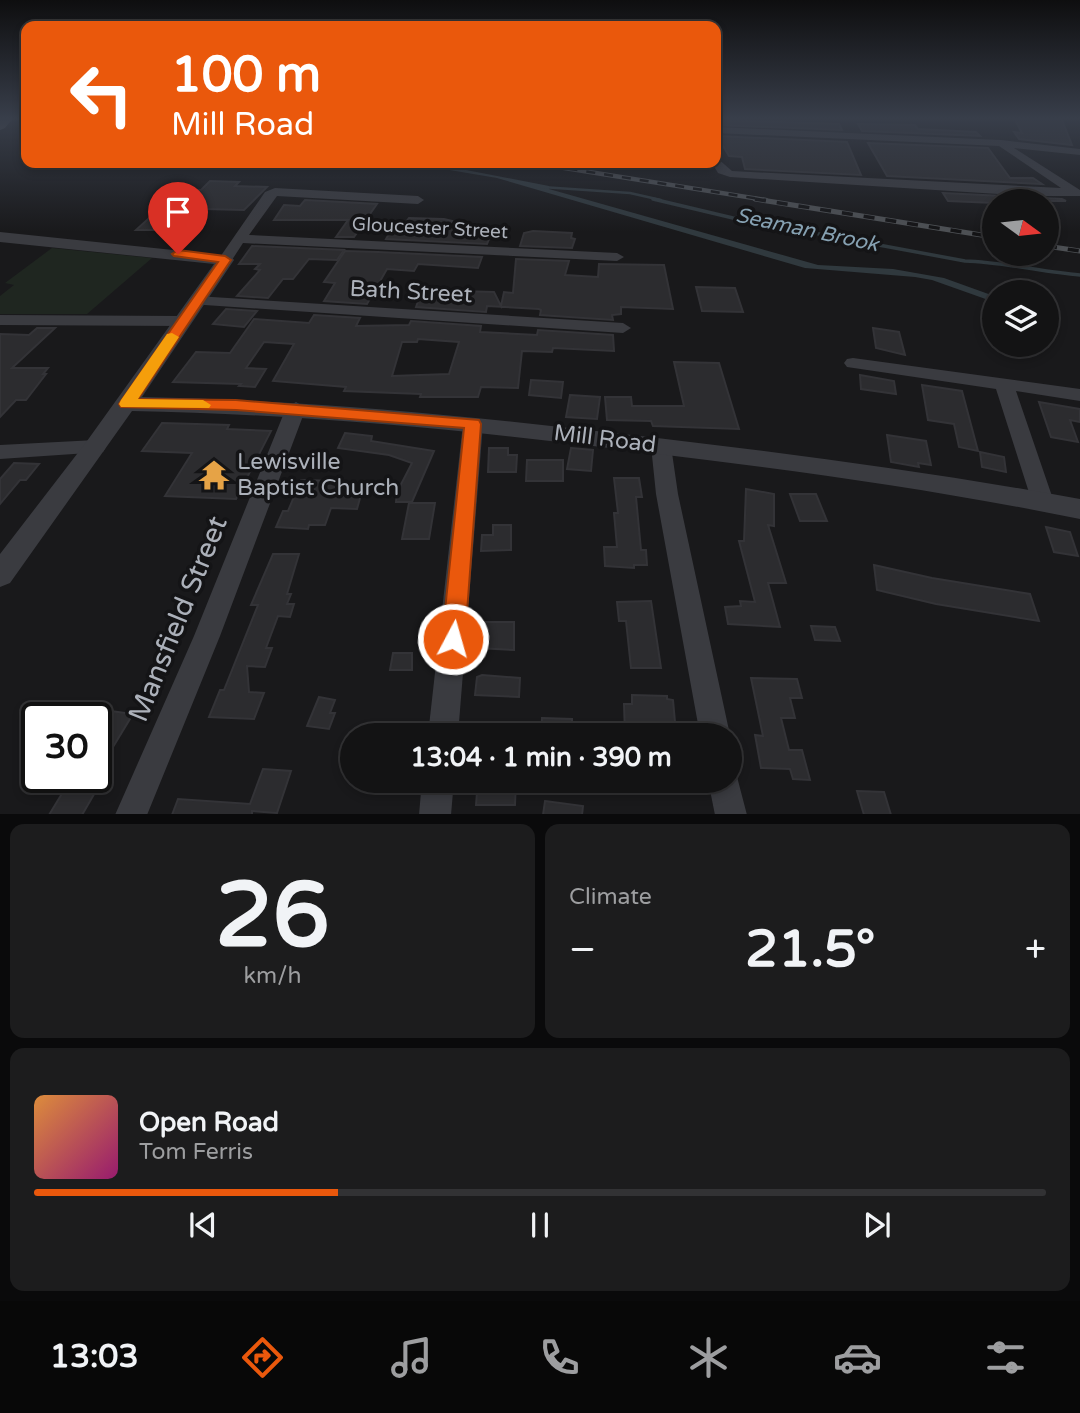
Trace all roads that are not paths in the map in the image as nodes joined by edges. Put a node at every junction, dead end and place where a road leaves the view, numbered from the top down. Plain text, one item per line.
1 (1020, 156) edge
2 (720, 168) edge
3 (1077, 193) edge
4 (418, 200) dead end
5 (0, 237) edge
6 (242, 239) junction
7 (617, 257) dead end
8 (225, 260) junction
9 (196, 301) junction
10 (0, 320) edge
11 (182, 321) junction
12 (623, 328) dead end
13 (853, 363) dead end
14 (1004, 385) junction
15 (1080, 395) edge
16 (127, 404) junction
17 (296, 408) junction
18 (473, 424) junction
19 (661, 446) junction
20 (96, 447) junction
21 (0, 452) edge
22 (1043, 502) junction
23 (1080, 509) edge
24 (0, 575) edge
25 (444, 723) edge
26 (713, 723) edge
27 (437, 793) edge
28 (727, 793) edge
29 (131, 814) edge
30 (435, 814) edge
31 (731, 814) edge

1 - 3 street
2 - 3 street
4 - 6 street
5 - 8 street
6 - 7 street, Gloucester Street
6 - 8 street
8 - 9 street
9 - 11 street
9 - 12 street, Bath Street
10 - 11 street
11 - 16 street
13 - 14 street
14 - 15 street
14 - 22 street
16 - 17 street, Mill Road
16 - 20 street
17 - 18 street, Mill Road
17 - 29 street, Mansfield Street
18 - 19 street, Mill Road
18 - 25 street
19 - 22 street, Mill Road
19 - 26 street
20 - 21 street
20 - 24 street
22 - 23 street, Mill Road
27 - 30 street
28 - 31 street

